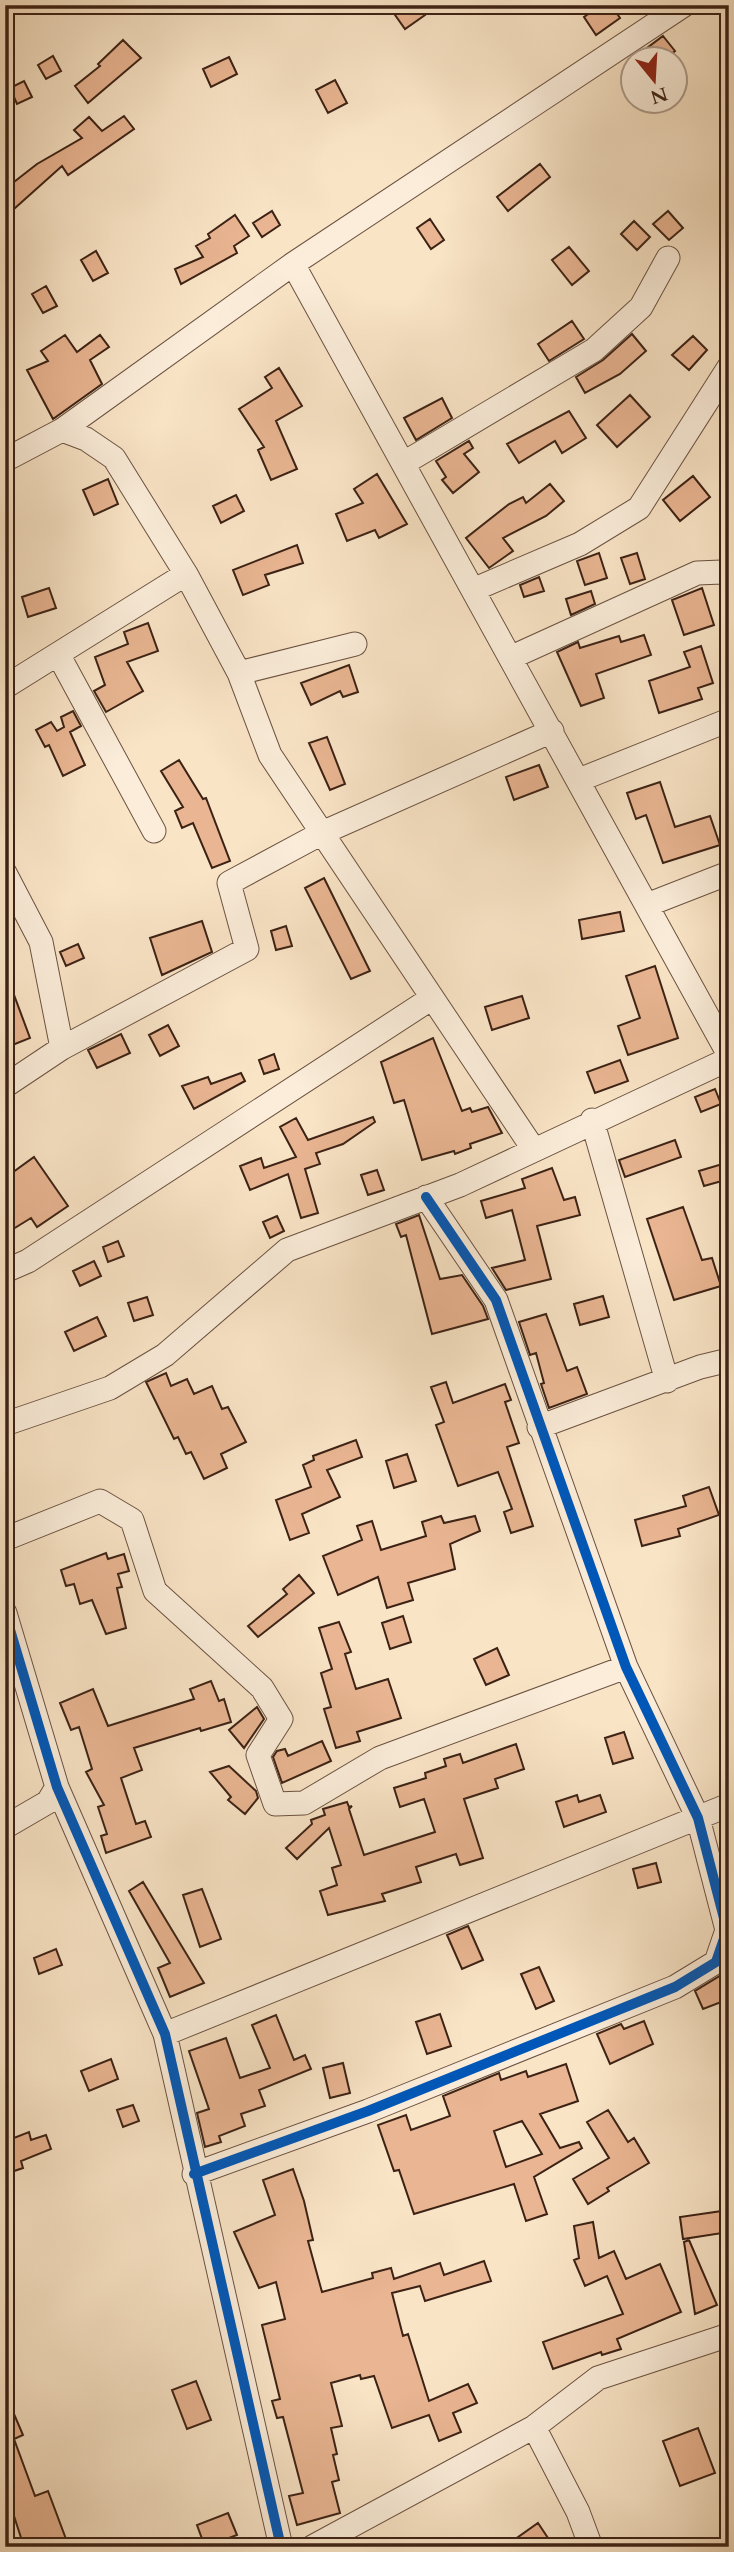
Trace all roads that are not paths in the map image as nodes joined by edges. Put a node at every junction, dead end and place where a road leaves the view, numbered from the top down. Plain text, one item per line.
1 (684, 5) edge
2 (668, 258) dead end
3 (293, 264) junction
4 (729, 367) edge
5 (62, 430) junction
6 (5, 460) edge
7 (404, 463) junction
8 (186, 574) junction
9 (729, 576) edge
10 (475, 589) junction
11 (355, 644) dead end
12 (58, 654) junction
13 (512, 657) junction
14 (239, 673) junction
15 (5, 687) edge
16 (729, 720) edge
17 (552, 731) junction
18 (579, 780) junction
19 (154, 831) dead end
20 (322, 833) junction
21 (5, 873) edge
22 (729, 873) edge
23 (647, 905) junction
24 (432, 998) junction
25 (62, 1048) junction
26 (729, 1057) edge
27 (5, 1086) edge
28 (592, 1120) junction
29 (534, 1150) junction
30 (426, 1197) junction
31 (5, 1271) edge
32 (729, 1360) edge
33 (667, 1381) junction
34 (5, 1424) edge
35 (539, 1427) junction
36 (5, 1539) edge
37 (5, 1613) edge
38 (626, 1667) junction
39 (57, 1787) junction
40 (729, 1805) edge
41 (698, 1818) junction
42 (5, 1827) edge
43 (164, 2034) junction
44 (194, 2174) junction
45 (729, 2335) edge
46 (534, 2427) junction
47 (318, 2545) edge
48 (281, 2547) edge
49 (591, 2547) edge

1 - 3 street
2 - 7 street
3 - 5 street
3 - 7 street
4 - 10 street
5 - 6 street
5 - 8 street
7 - 10 street
8 - 12 street
8 - 14 street
9 - 13 street
10 - 13 street
11 - 14 street
12 - 15 street
12 - 19 street
13 - 17 street
14 - 20 street
16 - 18 street
17 - 18 street
17 - 20 street
18 - 23 street
20 - 24 street
20 - 25 street
21 - 25 street
22 - 23 street
23 - 26 street
24 - 29 street
24 - 31 street
25 - 27 street
26 - 28 street
28 - 29 street
28 - 33 street
29 - 30 street
30 - 34 street
30 - 35 street
32 - 33 street
33 - 35 street
35 - 38 street
36 - 38 street
37 - 39 street
38 - 41 street
39 - 42 street
39 - 43 street
40 - 41 street
41 - 43 street
41 - 44 street
43 - 44 street
44 - 48 street
45 - 46 street
46 - 47 street
46 - 49 street

